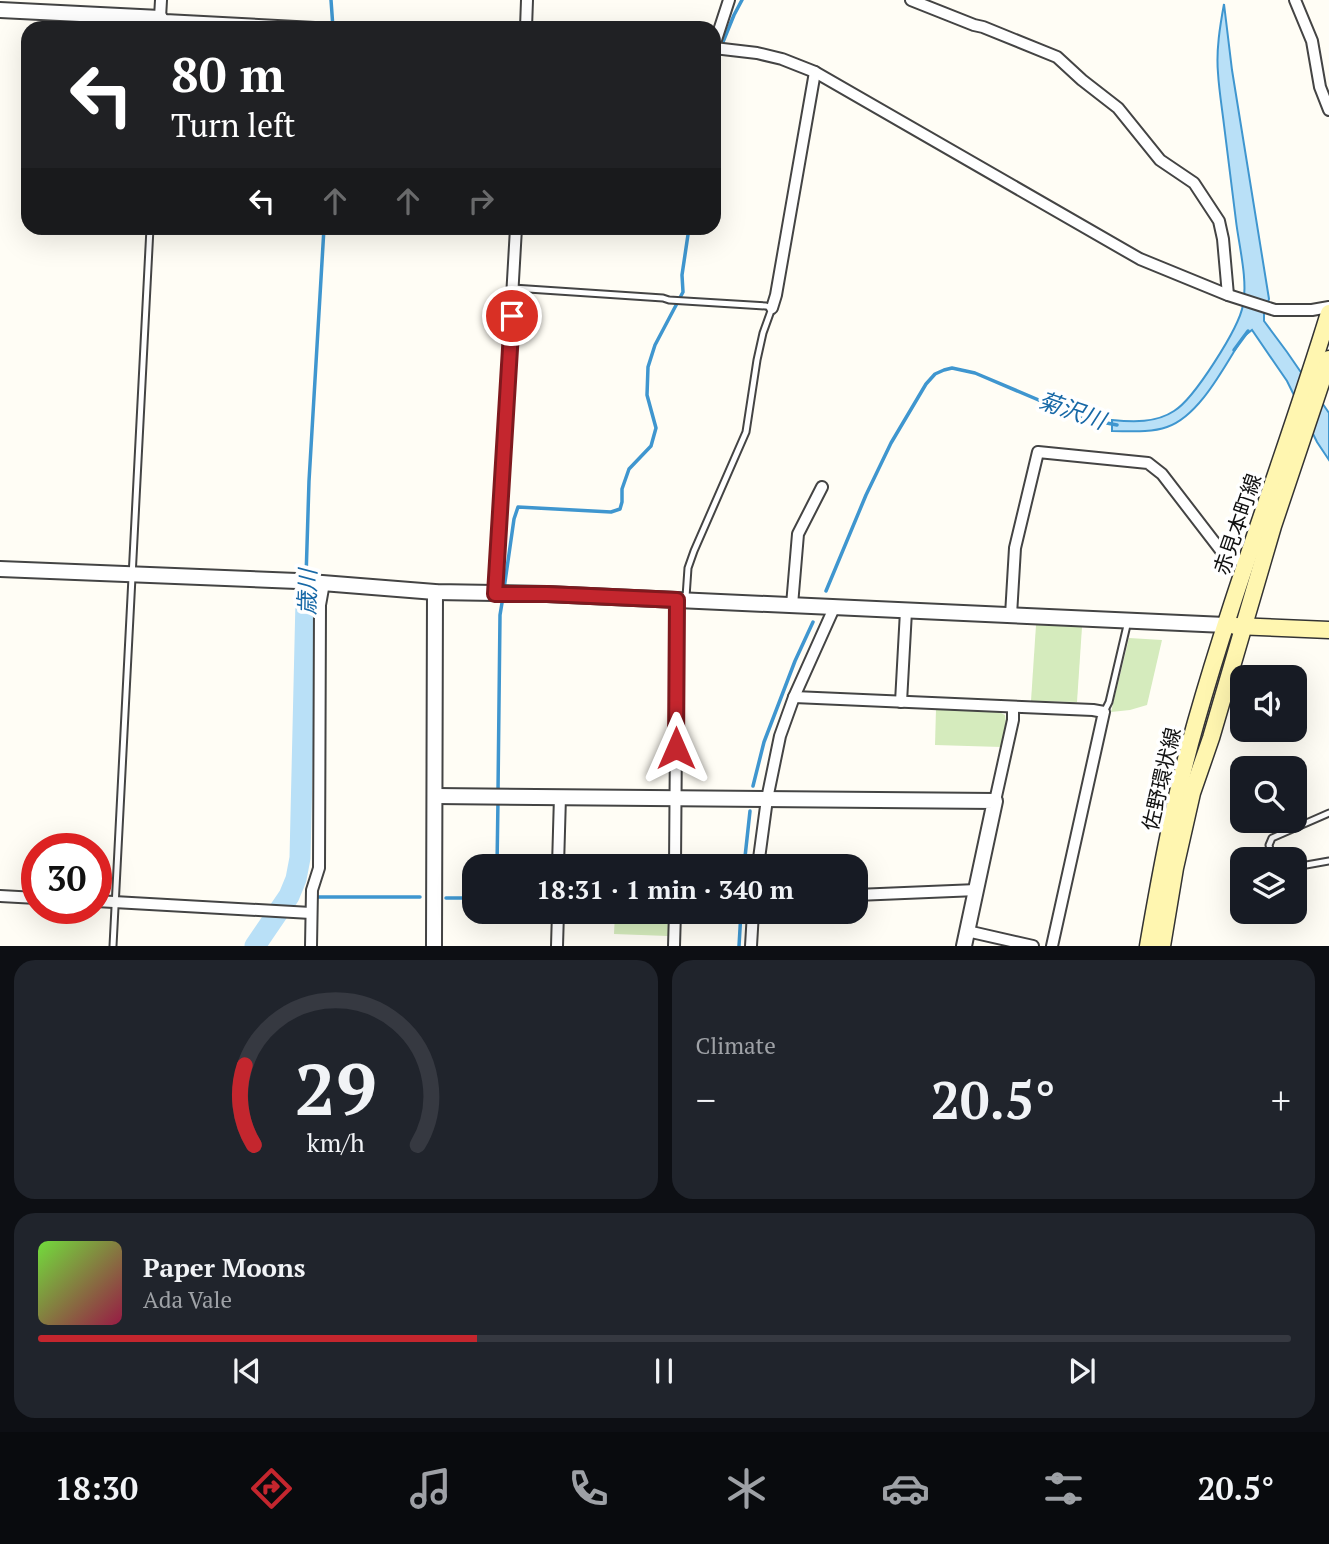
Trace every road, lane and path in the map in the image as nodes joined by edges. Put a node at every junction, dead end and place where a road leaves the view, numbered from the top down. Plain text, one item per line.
1 (161, 0) edge
2 (527, 0) edge
3 (729, 0) edge
4 (911, 0) edge
5 (1295, 0) edge
6 (0, 10) edge
7 (135, 21) edge
8 (160, 21) edge
9 (163, 21) edge
10 (184, 21) edge
11 (526, 21) edge
12 (721, 25) edge
13 (721, 48) edge
14 (815, 72) junction
15 (1329, 110) edge
16 (150, 235) edge
17 (516, 235) edge
18 (513, 288) junction
19 (1228, 295) junction
20 (1329, 307) edge
21 (772, 308) junction
22 (1329, 313) edge
23 (1329, 359) edge
24 (1317, 376) junction
25 (1300, 424) junction
26 (822, 487) dead end
27 (1245, 563) junction
28 (0, 569) edge
29 (132, 575) junction
30 (311, 582) junction
31 (435, 592) junction
32 (495, 594) junction
33 (682, 600) junction
34 (792, 606) junction
35 (834, 608) junction
36 (906, 611) junction
37 (1011, 615) junction
38 (1128, 621) junction
39 (1225, 625) junction
40 (1243, 626) junction
41 (1329, 630) edge
42 (794, 697) junction
43 (901, 702) junction
44 (1013, 707) junction
45 (1104, 712) junction
46 (436, 796) junction
47 (560, 796) junction
48 (676, 797) junction
49 (767, 799) junction
50 (995, 801) junction
51 (1329, 813) edge
52 (1269, 847) edge
53 (558, 854) edge
54 (675, 854) edge
55 (760, 854) edge
56 (1329, 861) edge
57 (1307, 865) edge
58 (977, 890) junction
59 (868, 895) edge
60 (0, 896) edge
61 (21, 897) edge
62 (112, 902) edge
63 (115, 902) junction
64 (311, 913) junction
65 (558, 924) edge
66 (675, 924) edge
67 (752, 924) edge
68 (966, 938) edge
69 (113, 946) edge
70 (311, 946) edge
71 (434, 946) edge
72 (557, 946) edge
73 (674, 946) edge
74 (751, 946) edge
75 (1033, 946) edge
76 (1052, 946) edge
77 (1149, 946) edge
78 (1162, 946) edge

1 - 8 street
2 - 11 street
3 - 12 street
4 - 19 street
5 - 15 street
6 - 7 street
9 - 10 street
13 - 14 street
14 - 19 street
14 - 21 street
16 - 29 lane
17 - 18 street
18 - 21 lane
18 - 32 street
19 - 20 street
21 - 33 lane
22 - 24 main road
23 - 24 main road
24 - 25 main road
25 - 27 main road, 赤見本町線
25 - 40 main road, 赤見本町線
26 - 34 street
27 - 37 street
27 - 39 main road, 赤見本町線
28 - 29 street
29 - 30 street
29 - 63 lane
30 - 31 street
30 - 64 street
31 - 32 street
31 - 46 street
32 - 33 street
33 - 34 street
33 - 48 street
34 - 35 street
35 - 36 street
35 - 42 street
36 - 37 street
36 - 43 street
37 - 38 street
38 - 39 street
38 - 45 lane
39 - 40 main road
39 - 77 main road, 佐野環状線
40 - 41 main road
40 - 78 main road, 佐野環状線
42 - 43 street
42 - 49 street
43 - 44 street
44 - 45 street
44 - 50 street
45 - 76 street
46 - 47 street
46 - 71 street
47 - 48 street
47 - 53 street
48 - 49 street
48 - 54 street
49 - 50 street
49 - 55 street
50 - 58 street
51 - 52 lane
56 - 57 lane
58 - 59 street
58 - 68 street
60 - 61 street
62 - 63 street
63 - 64 street
63 - 69 lane
64 - 70 street
65 - 72 street
66 - 73 street
67 - 74 street
68 - 75 street

